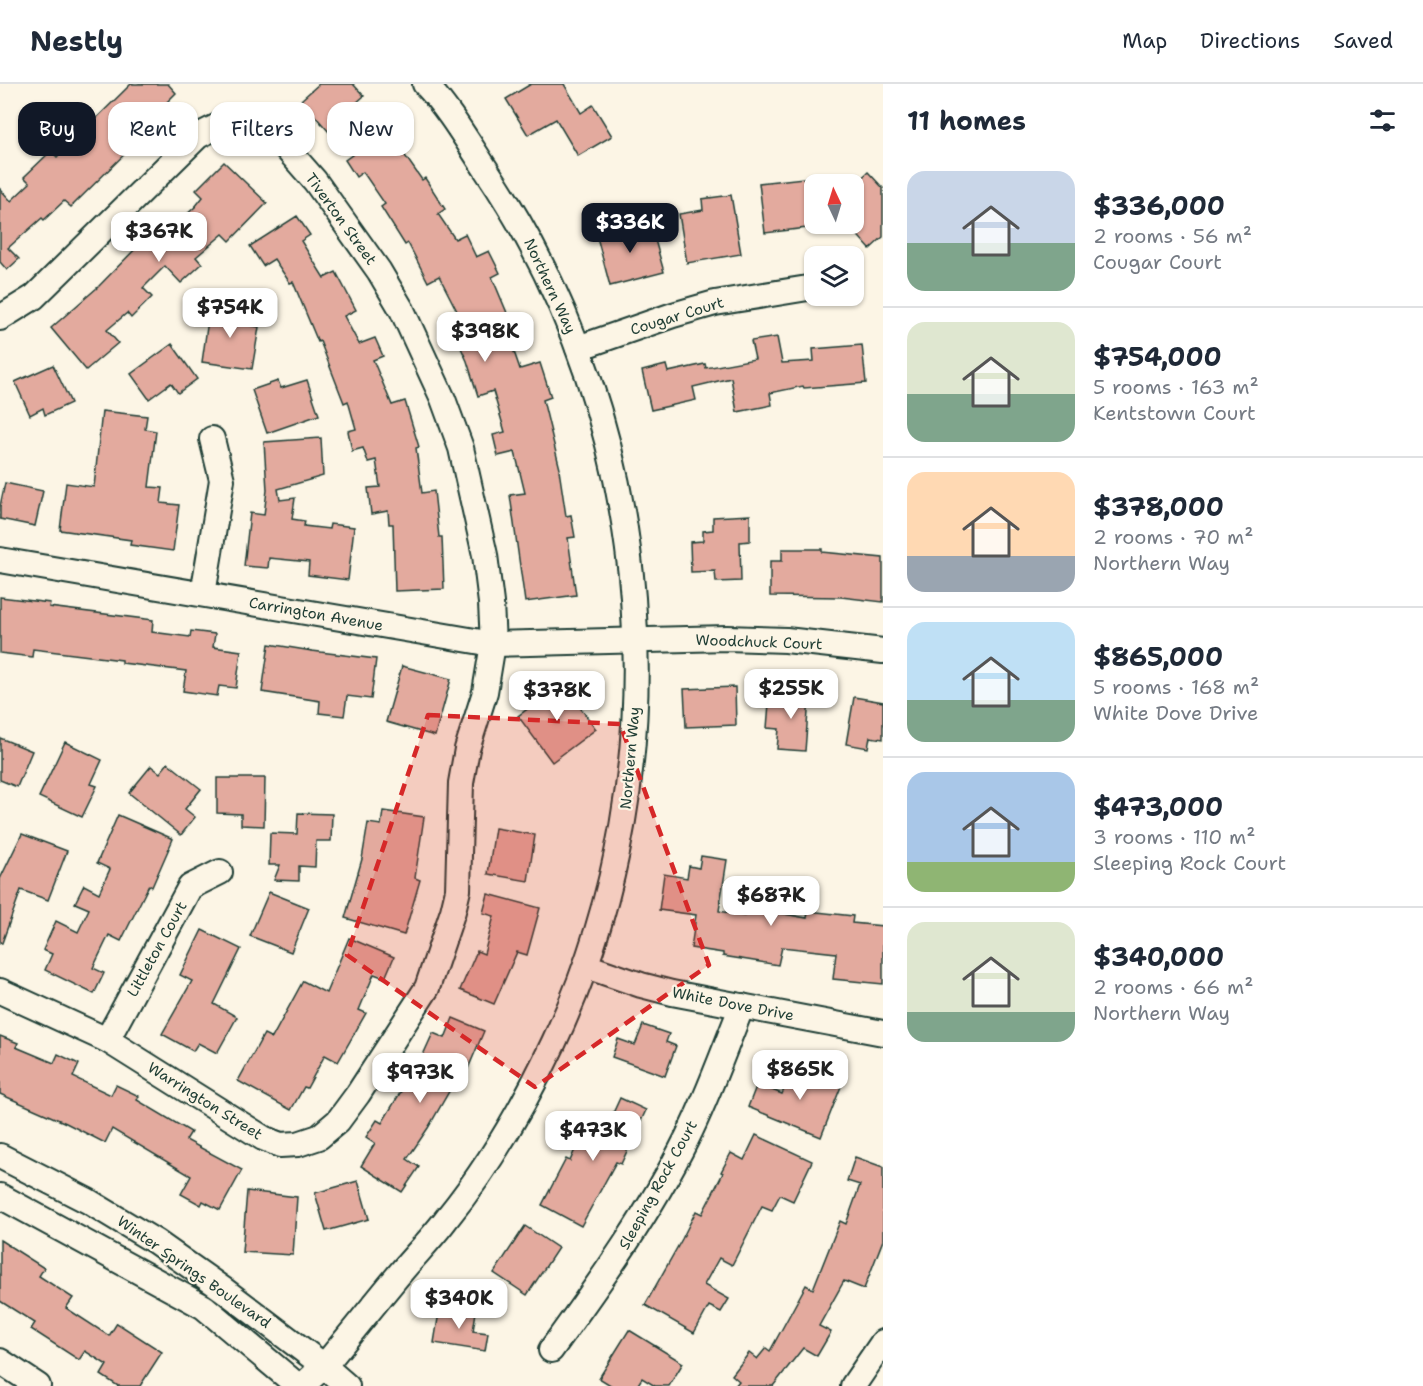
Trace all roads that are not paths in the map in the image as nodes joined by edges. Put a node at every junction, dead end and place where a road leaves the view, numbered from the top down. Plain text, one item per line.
1 (430, 86) edge
2 (804, 289) edge
3 (0, 318) edge
4 (578, 348) junction
5 (212, 439) dead end
6 (0, 560) edge
7 (203, 594) junction
8 (635, 640) junction
9 (493, 644) junction
10 (883, 651) edge
11 (220, 872) dead end
12 (586, 966) junction
13 (0, 991) edge
14 (742, 1006) junction
15 (883, 1033) edge
16 (107, 1040) junction
17 (0, 1156) edge
18 (0, 1196) edge
19 (883, 1342) edge
20 (551, 1350) dead end
21 (0, 1361) edge
22 (324, 1366) junction
23 (38, 1386) edge
24 (300, 1386) edge
25 (347, 1386) edge
26 (853, 1386) edge

1 - 4 street, Northern Way
2 - 4 street, Cougar Court
3 - 9 street, Tiverton Street
4 - 8 street, Northern Way
5 - 7 street
6 - 7 street, Carrington Avenue
7 - 9 street, Carrington Avenue
8 - 9 street, Carrington Avenue
8 - 10 street, Woodchuck Court
8 - 12 street, Northern Way
9 - 16 street, Warrington Street
11 - 16 street, Littleton Court
12 - 14 street, White Dove Drive
12 - 22 street, Northern Way
13 - 16 street, Warrington Street
14 - 15 street, White Dove Drive
14 - 20 street, Sleeping Rock Court
17 - 22 street, Winter Springs Boulevard
18 - 24 street, Winter Springs Boulevard
19 - 26 street
21 - 23 street
22 - 24 street, Northern Way
22 - 25 street, Winter Springs Boulevard

